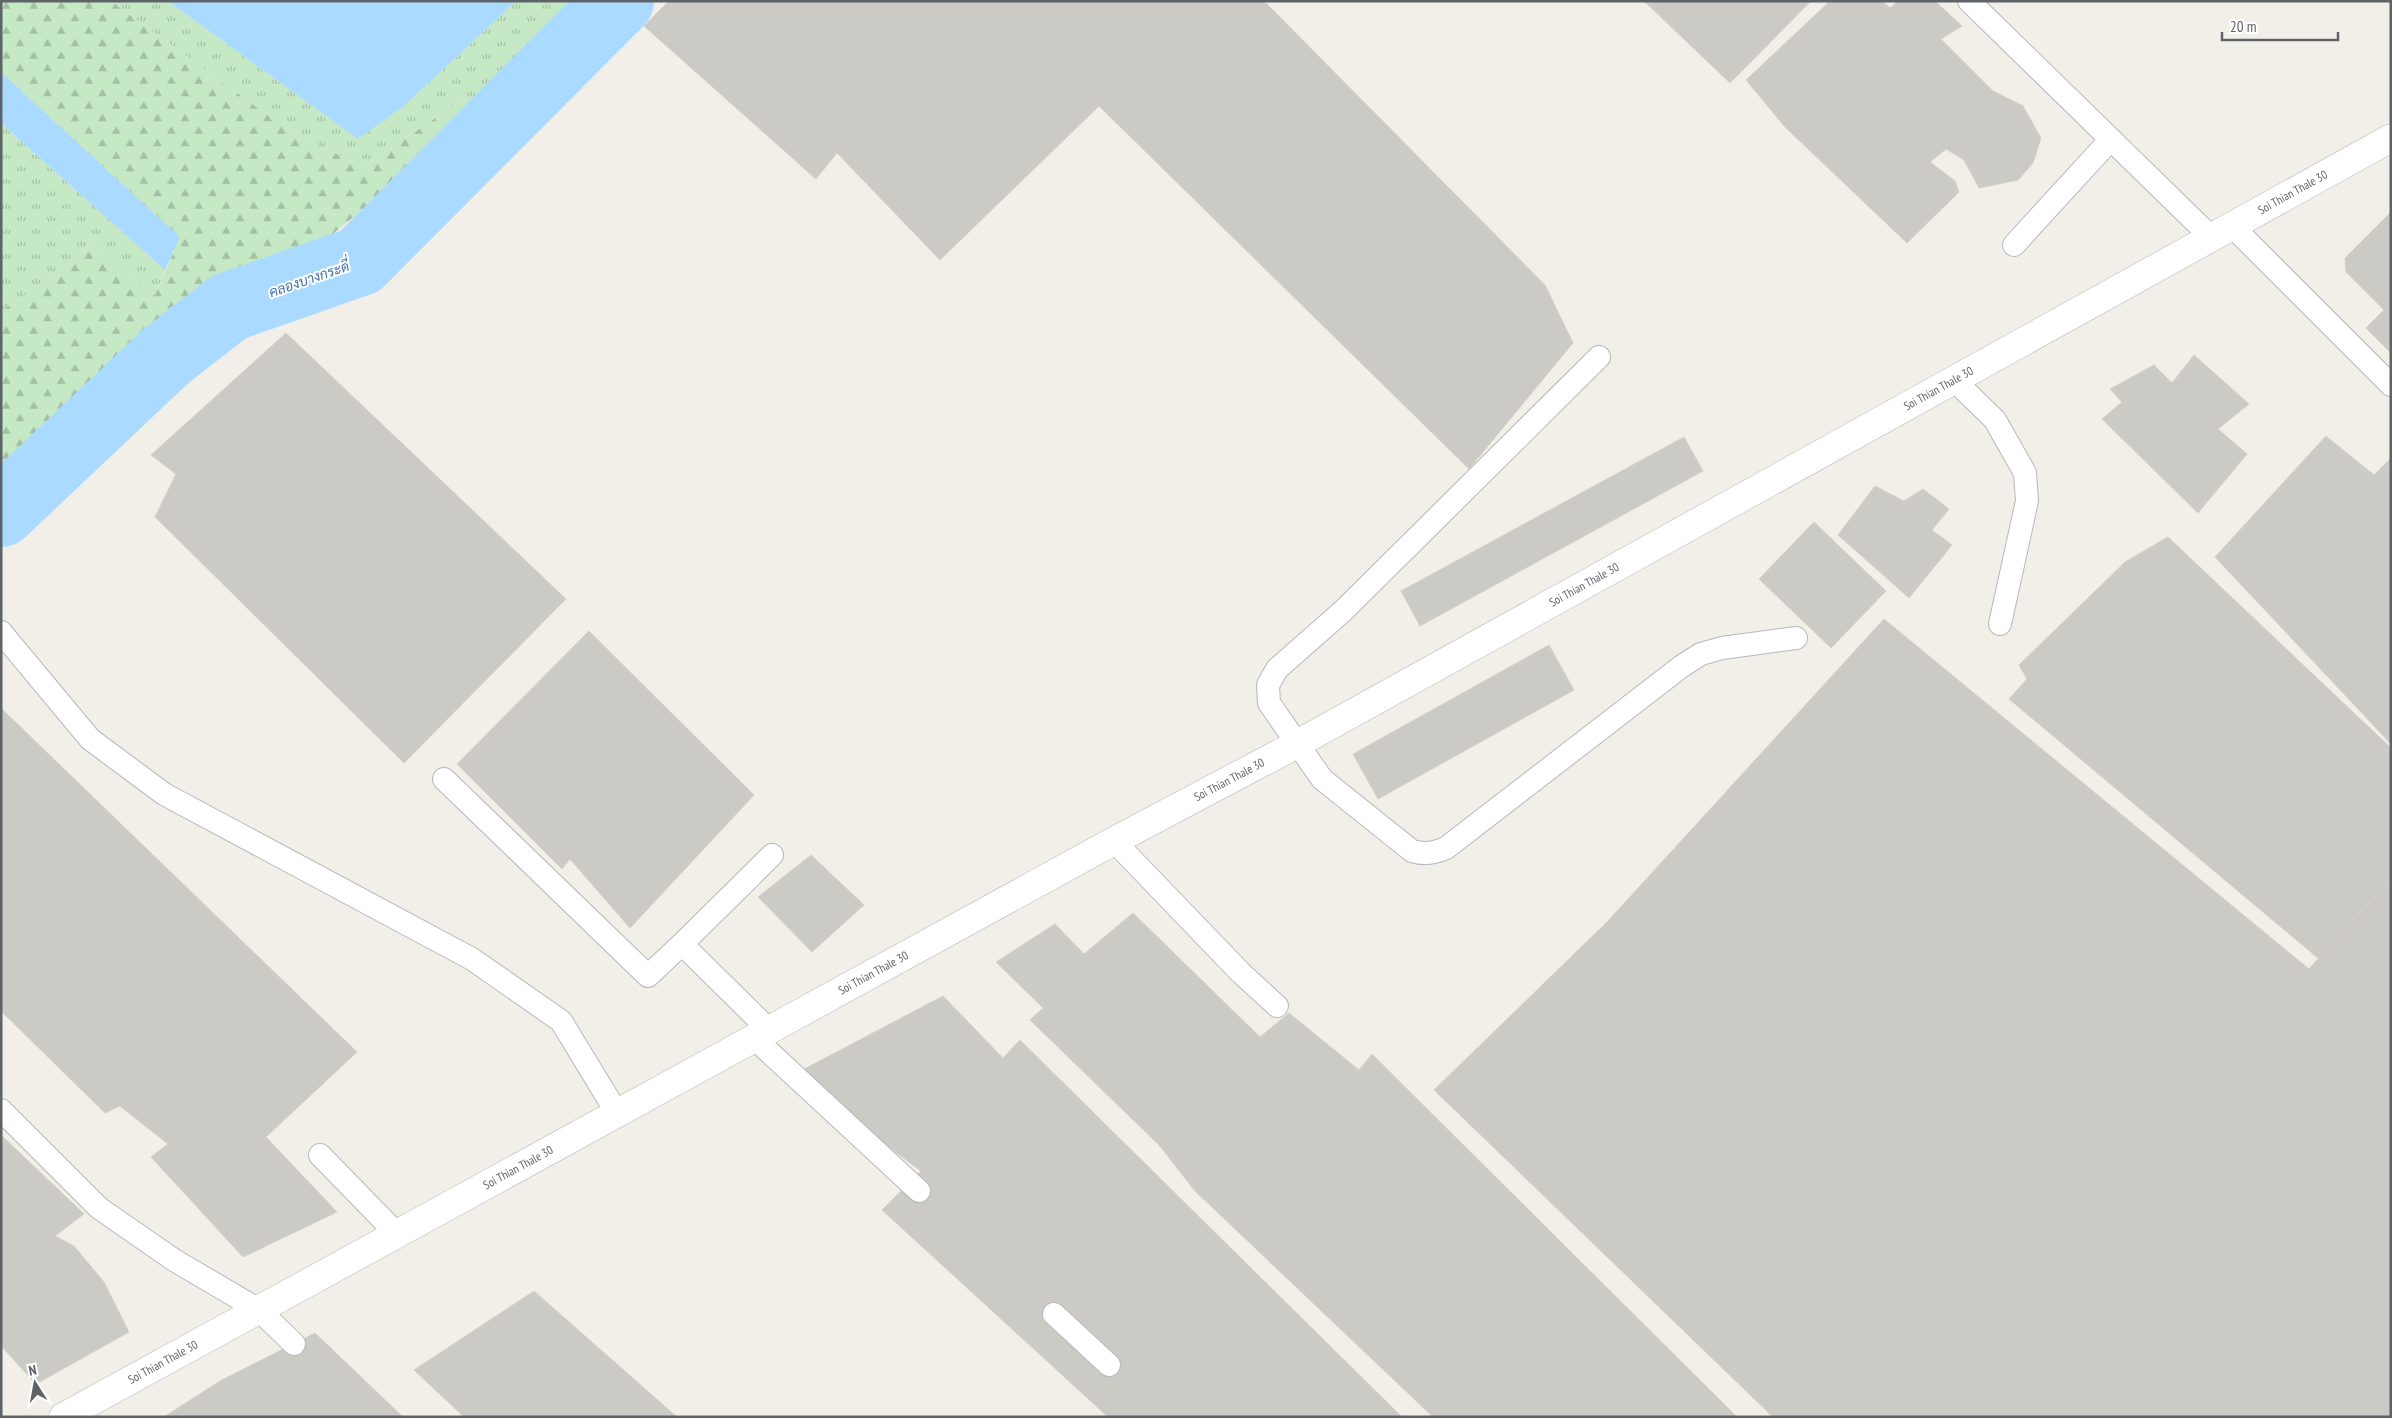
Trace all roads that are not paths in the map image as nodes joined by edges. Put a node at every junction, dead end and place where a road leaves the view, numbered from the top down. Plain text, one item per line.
1 (1969, 1) edge
2 (2391, 138) edge
3 (2111, 139) junction
4 (2223, 232) junction
5 (2014, 245) dead end
6 (1599, 357) dead end
7 (1954, 380) junction
8 (2391, 385) edge
9 (2000, 624) dead end
10 (1, 632) edge
11 (1796, 638) dead end
12 (1297, 744) junction
13 (444, 779) dead end
14 (1114, 841) junction
15 (772, 855) dead end
16 (682, 944) junction
17 (1276, 1006) dead end
18 (762, 1034) junction
19 (1, 1110) edge
20 (617, 1113) junction
21 (320, 1155) dead end
22 (919, 1190) dead end
23 (397, 1234) junction
24 (258, 1310) junction
25 (1054, 1314) dead end
26 (294, 1344) dead end
27 (1110, 1365) dead end
28 (63, 1417) edge

1 - 3 lane
2 - 4 street, Soi Thian Thale 30
3 - 4 lane
3 - 5 lane
4 - 7 street, Soi Thian Thale 30
4 - 8 lane
6 - 12 lane
7 - 9 lane
7 - 12 street, Soi Thian Thale 30
10 - 20 lane
11 - 12 lane
12 - 14 street, Soi Thian Thale 30
13 - 16 lane
14 - 17 lane
14 - 18 street, Soi Thian Thale 30
15 - 16 lane
16 - 18 lane
18 - 20 street, Soi Thian Thale 30
18 - 22 lane
19 - 24 lane
20 - 23 street, Soi Thian Thale 30
21 - 23 lane
23 - 24 street, Soi Thian Thale 30
24 - 26 lane
24 - 28 street, Soi Thian Thale 30
25 - 27 lane

